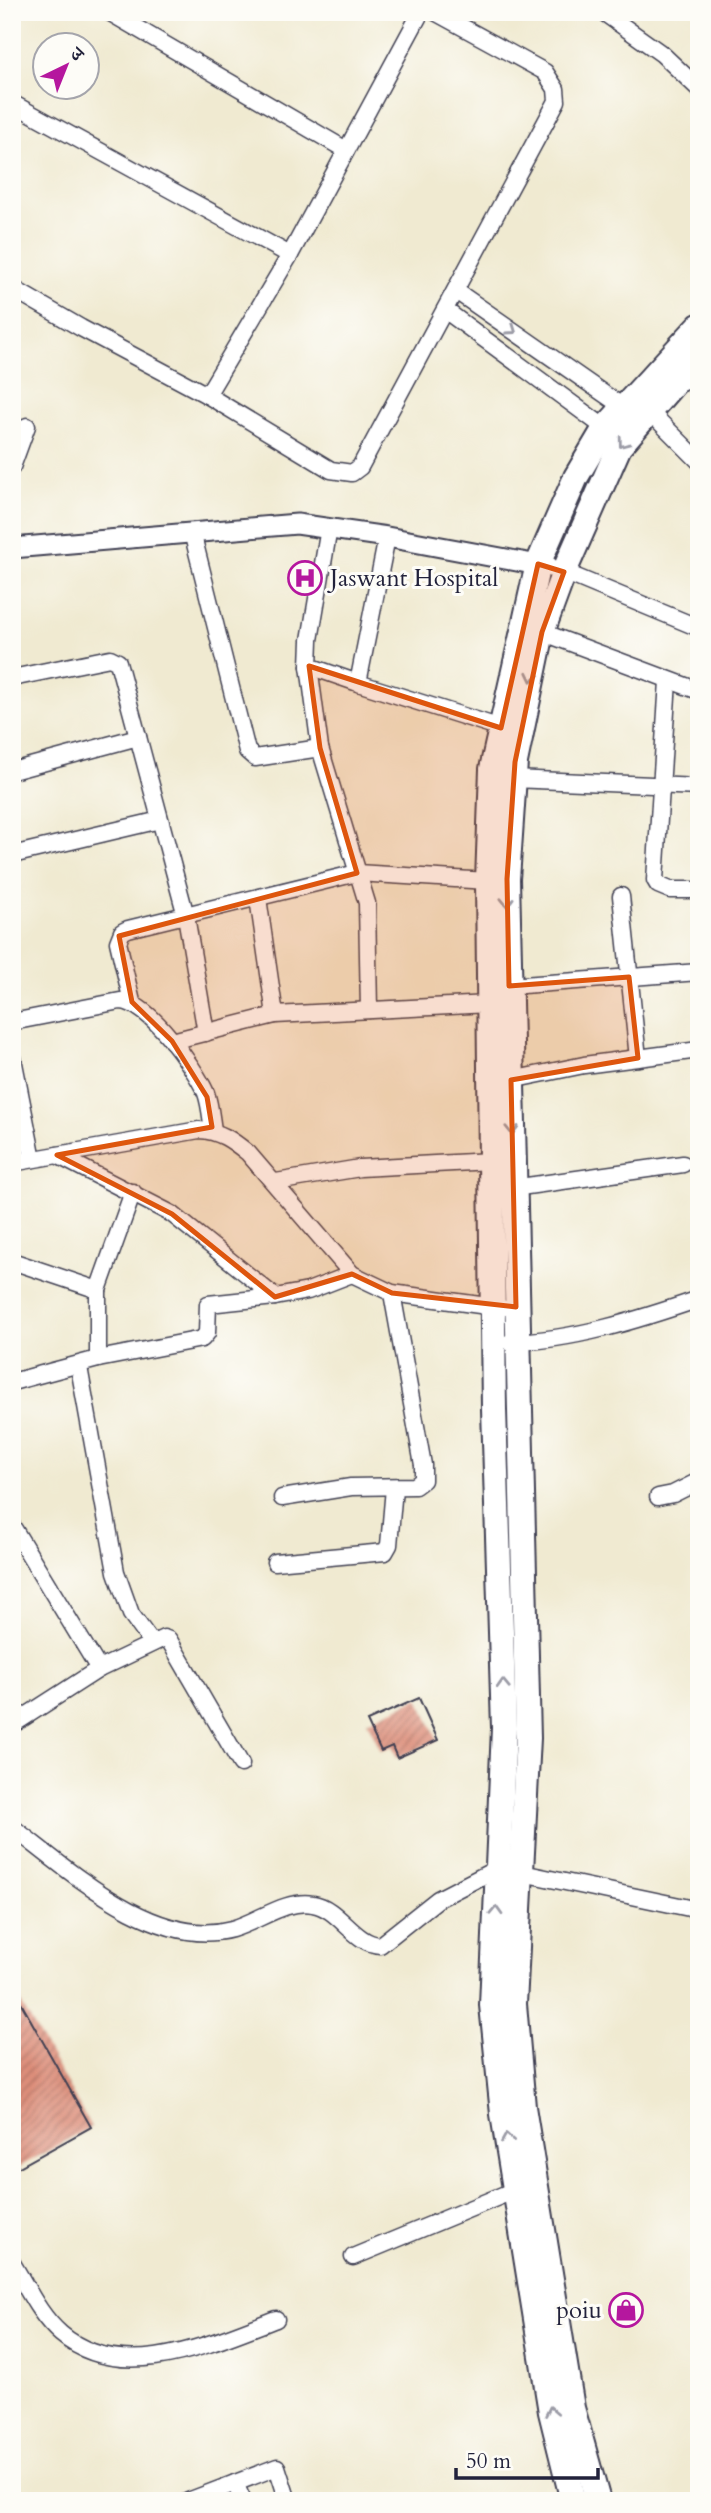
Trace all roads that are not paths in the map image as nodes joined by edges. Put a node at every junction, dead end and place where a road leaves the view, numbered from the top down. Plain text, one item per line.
1 (109, 12) edge
2 (421, 12) edge
3 (435, 12) edge
4 (603, 12) edge
5 (699, 89) edge
6 (12, 103) edge
7 (346, 150) junction
8 (290, 255) junction
9 (12, 288) edge
10 (456, 290) junction
11 (445, 310) junction
12 (699, 326) edge
13 (699, 354) edge
14 (690, 381) edge
15 (208, 395) junction
16 (623, 407) junction
17 (649, 411) junction
18 (27, 426) dead end
19 (605, 428) junction
20 (699, 461) edge
21 (12, 467) edge
22 (329, 528) junction
23 (192, 532) junction
24 (387, 537) junction
25 (12, 548) edge
26 (538, 564) junction
27 (564, 572) junction
28 (699, 628) edge
29 (541, 632) junction
30 (309, 666) junction
31 (12, 678) edge
32 (668, 681) junction
33 (358, 682) junction
34 (699, 691) edge
35 (501, 728) junction
36 (138, 737) junction
37 (320, 748) junction
38 (12, 771) edge
39 (513, 779) junction
40 (663, 787) junction
41 (699, 787) edge
42 (159, 820) junction
43 (12, 855) edge
44 (357, 873) junction
45 (488, 881) junction
46 (699, 890) edge
47 (621, 896) dead end
48 (258, 898) junction
49 (186, 916) junction
50 (699, 972) edge
51 (629, 976) junction
52 (509, 986) junction
53 (132, 1002) junction
54 (489, 1004) junction
55 (369, 1010) junction
56 (275, 1015) junction
57 (12, 1022) edge
58 (206, 1033) junction
59 (172, 1041) junction
60 (699, 1050) edge
61 (12, 1053) edge
62 (638, 1058) junction
63 (511, 1080) junction
64 (213, 1130) junction
65 (57, 1155) junction
66 (33, 1159) junction
67 (491, 1161) junction
68 (12, 1163) edge
69 (683, 1164) dead end
70 (276, 1182) junction
71 (513, 1188) junction
72 (133, 1192) junction
73 (12, 1261) edge
74 (352, 1274) junction
75 (97, 1290) junction
76 (392, 1293) junction
77 (275, 1297) junction
78 (699, 1299) edge
79 (505, 1308) junction
80 (505, 1342) junction
81 (98, 1359) junction
82 (79, 1367) junction
83 (12, 1382) edge
84 (699, 1480) edge
85 (394, 1488) junction
86 (658, 1497) dead end
87 (282, 1498) dead end
88 (12, 1526) edge
89 (275, 1562) dead end
90 (152, 1643) junction
91 (99, 1669) junction
92 (15, 1717) edge
93 (241, 1764) dead end
94 (12, 1828) edge
95 (510, 1869) junction
96 (699, 1910) edge
97 (526, 2190) junction
98 (353, 2257) dead end
99 (12, 2263) edge
100 (545, 2309) junction
101 (276, 2319) dead end
102 (235, 2483) junction
103 (188, 2501) edge
104 (243, 2501) edge
105 (288, 2501) edge
106 (573, 2501) edge
107 (598, 2501) edge

1 - 7 street
2 - 7 street
3 - 10 street
4 - 5 street
6 - 8 street
7 - 8 street
8 - 15 street
9 - 15 street
10 - 11 street
10 -> 16 street
11 - 15 street
11 - 19 street
12 - 16 main road
13 - 14 main road
14 - 17 main road
16 - 19 main road
17 - 20 street
17 -> 27 main road
18 - 21 street
19 - 26 main road
22 - 23 street
22 - 24 street
22 - 30 street
23 - 25 street
23 - 37 street
24 - 26 street
24 - 33 street
26 - 27 street
26 - 35 main road
27 - 28 street
27 - 29 main road
29 - 32 street
29 -> 39 main road
30 - 33 street
30 - 37 street
31 - 36 street
32 - 34 street
32 - 40 street
33 - 35 street
35 - 45 main road
36 - 38 street
36 - 42 street
37 - 44 street
39 - 40 street
39 -> 52 main road
40 - 41 street
40 - 46 street
42 - 43 street
42 - 49 street
44 - 45 street
44 - 48 street
44 - 55 street
45 - 54 main road
47 - 51 street
48 - 49 street
48 - 56 street
49 - 53 street
49 - 58 street
50 - 51 street
51 - 52 street
51 - 62 street
52 - 63 main road
53 - 57 street
53 - 59 street
54 - 55 street
54 - 67 main road
55 - 56 street
56 - 58 street
58 - 59 street
59 - 64 street
60 - 62 street
61 - 66 street
62 - 63 street
63 -> 71 main road
64 - 65 street
64 - 70 street
65 - 66 street
65 - 72 street
66 - 68 street
67 - 70 street
67 - 79 main road
69 - 71 street
70 - 74 street
71 - 79 main road
72 - 75 street
72 - 77 street
73 - 75 street
74 - 76 street
74 - 77 street
75 - 81 street
76 - 79 street
76 - 85 street
77 - 81 street
78 - 80 street
79 - 80 main road
80 - 95 main road
81 - 82 street
82 - 83 street
82 - 90 street
84 - 86 street
85 - 87 street
85 - 89 street
88 - 91 street
90 - 91 street
90 - 93 street
91 - 92 street
94 - 95 street
95 - 96 street
95 - 97 main road
97 - 98 street
97 - 100 main road
99 - 101 street
106 -> 100 main road
100 - 107 main road
102 - 103 street
102 - 104 street
102 - 105 street

